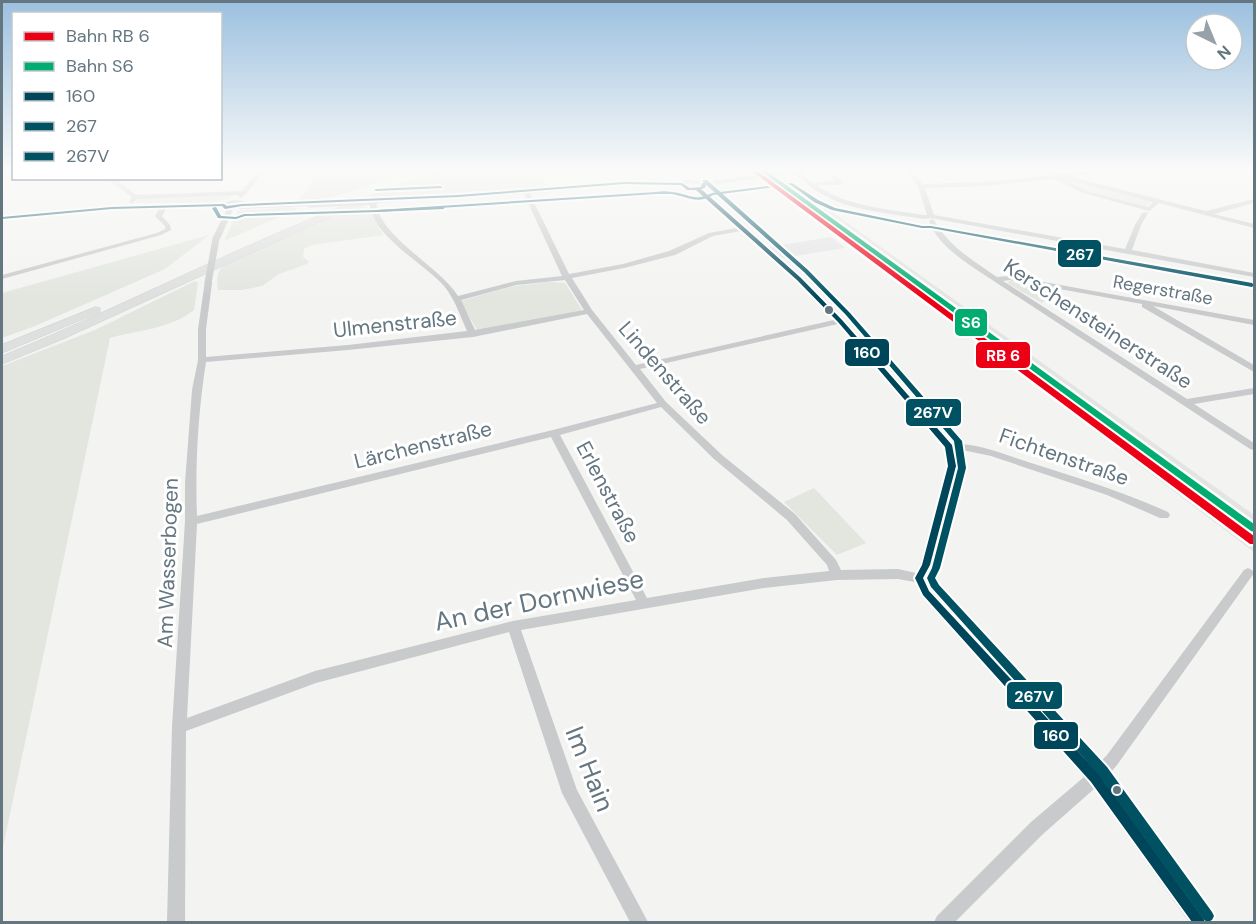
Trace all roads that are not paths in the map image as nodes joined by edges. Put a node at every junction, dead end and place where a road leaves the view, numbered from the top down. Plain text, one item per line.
1 (69, 212) edge
2 (159, 212) edge
3 (225, 212) edge
4 (308, 212) edge
5 (329, 212) edge
6 (374, 212) edge
7 (536, 212) edge
8 (726, 212) edge
9 (897, 212) edge
10 (929, 212) edge
11 (1199, 212) edge
12 (1213, 212) edge
13 (1145, 213) dead end
14 (1206, 214) junction
15 (2, 218) edge
16 (931, 218) junction
17 (1254, 226) edge
18 (742, 229) junction
19 (1128, 251) junction
20 (1254, 275) edge
21 (567, 277) junction
22 (2, 278) edge
23 (996, 280) junction
24 (455, 299) junction
25 (1140, 301) junction
26 (589, 311) junction
27 (840, 321) junction
28 (1254, 322) edge
29 (473, 334) junction
30 (2, 349) edge
31 (2, 360) edge
32 (202, 360) junction
33 (634, 368) junction
34 (1254, 369) edge
35 (1254, 391) edge
36 (1187, 402) junction
37 (663, 404) junction
38 (554, 433) junction
39 (949, 447) junction
40 (1254, 447) edge
41 (1164, 515) dead end
42 (191, 521) junction
43 (1248, 573) dead end
44 (837, 575) junction
45 (919, 578) junction
46 (643, 602) junction
47 (513, 626) junction
48 (179, 727) junction
49 (1095, 778) junction
50 (176, 922) edge
51 (639, 922) edge
52 (943, 922) edge
53 (1199, 922) edge

1 - 15 street
2 - 22 street
3 - 32 street, Am Wasserbogen, bridge
4 - 30 highway
5 - 31 highway
6 - 24 street
7 - 21 street, Lindenstraße
8 - 18 street
9 - 16 street
10 - 16 street, Kerschensteinerstraße
11 - 14 street
12 - 14 street
13 - 19 street
14 - 17 street
16 - 19 street
16 - 23 street, Kerschensteinerstraße
18 - 21 street
18 - 27 street
19 - 20 street
21 - 24 street
21 - 26 street, Lindenstraße
23 - 25 street, Regerstraße
23 - 36 street, Kerschensteinerstraße
24 - 29 street
25 - 28 street, Regerstraße
25 - 34 street
26 - 29 street, Ulmenstraße
26 - 33 street, Lindenstraße
27 - 33 street
27 - 39 street
29 - 32 street, Ulmenstraße
32 - 42 street, Am Wasserbogen
33 - 37 street, Lindenstraße
35 - 36 street
36 - 40 street, Kerschensteinerstraße
37 - 38 street, Lärchenstraße
37 - 44 street, Lindenstraße
38 - 42 street, Lärchenstraße
38 - 46 street, Erlenstraße
39 - 41 street, Fichtenstraße
39 - 45 street
42 - 48 street, Am Wasserbogen
43 - 49 street
44 - 45 street, An der Dornwiese
44 - 46 street, An der Dornwiese
45 - 49 street
46 - 47 street, An der Dornwiese
47 - 48 street, An der Dornwiese
47 - 51 street, Im Hain
48 - 50 street, Am Wasserbogen
49 - 52 street
49 - 53 street

